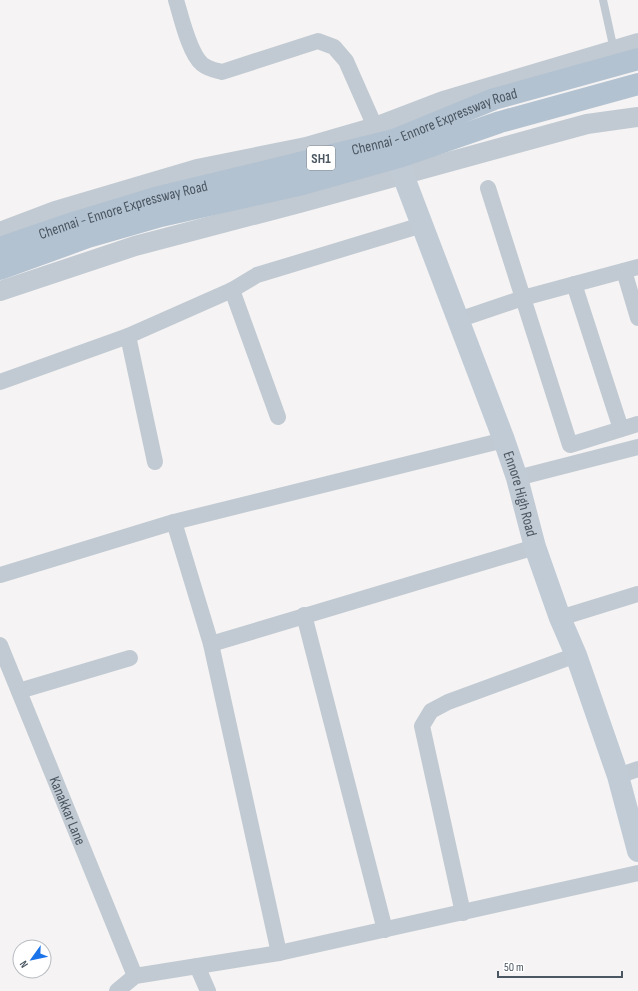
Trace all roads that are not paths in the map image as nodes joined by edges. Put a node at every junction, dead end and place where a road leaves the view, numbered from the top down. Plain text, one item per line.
1 (176, 0) edge
2 (603, 0) edge
3 (638, 43) edge
4 (615, 57) junction
5 (638, 59) edge
6 (638, 84) edge
7 (638, 117) edge
8 (391, 149) junction
9 (488, 188) dead end
10 (422, 225) junction
11 (0, 232) edge
12 (0, 248) edge
13 (0, 269) edge
14 (631, 269) edge
15 (574, 284) junction
16 (232, 290) junction
17 (0, 291) edge
18 (523, 298) junction
19 (638, 318) edge
20 (458, 320) junction
21 (128, 336) junction
22 (0, 382) edge
23 (278, 417) dead end
24 (638, 424) edge
25 (621, 430) junction
26 (504, 440) junction
27 (638, 447) edge
28 (155, 462) dead end
29 (517, 478) junction
30 (174, 522) junction
31 (535, 547) junction
32 (0, 575) edge
33 (638, 594) edge
34 (304, 615) junction
35 (560, 618) junction
36 (211, 644) junction
37 (0, 645) edge
38 (576, 655) junction
39 (130, 658) dead end
40 (19, 691) junction
41 (638, 769) edge
42 (618, 776) junction
43 (638, 851) edge
44 (638, 873) edge
45 (463, 913) junction
46 (385, 930) junction
47 (279, 953) junction
48 (198, 966) junction
49 (135, 976) junction
50 (117, 991) edge
51 (208, 991) edge

1 - 8 street
2 - 4 lane
3 - 4 street
4 - 5 main road, Chennai - Ennore Expressway Road / SH1
4 - 8 main road, Chennai - Ennore Expressway Road / SH1
6 - 8 main road, Chennai - Ennore Expressway Road / SH1
7 - 8 street
8 - 10 main road, Ennore High Road
8 - 11 street
8 - 12 main road, Chennai - Ennore Expressway Road / SH1
8 - 13 main road, Chennai - Ennore Expressway Road / SH1
8 - 17 street
9 - 18 street
10 - 16 street
10 - 20 main road, Ennore High Road
14 - 15 street
14 - 19 street
15 - 18 street
15 - 25 street
16 - 21 street
16 - 23 street
18 - 20 street
18 - 25 street
20 - 26 main road, Ennore High Road
21 - 22 street
21 - 28 street
24 - 25 street
26 - 29 main road, Ennore High Road
26 - 30 street
27 - 29 street
29 - 31 main road, Ennore High Road
30 - 32 street
30 - 36 street
31 - 34 street
31 - 35 main road, Ennore High Road
33 - 35 street
34 - 36 street
34 - 46 street
35 - 38 main road, Ennore High Road
36 - 47 street
37 - 40 street, Kanakkar Lane
38 - 42 main road, Ennore High Road
38 - 45 street
39 - 40 street
40 - 49 street, Kanakkar Lane
41 - 42 street
42 - 43 main road, Ennore High Road
44 - 45 street
45 - 46 street
46 - 47 street
47 - 48 street
48 - 49 street
48 - 51 street
49 - 50 street

